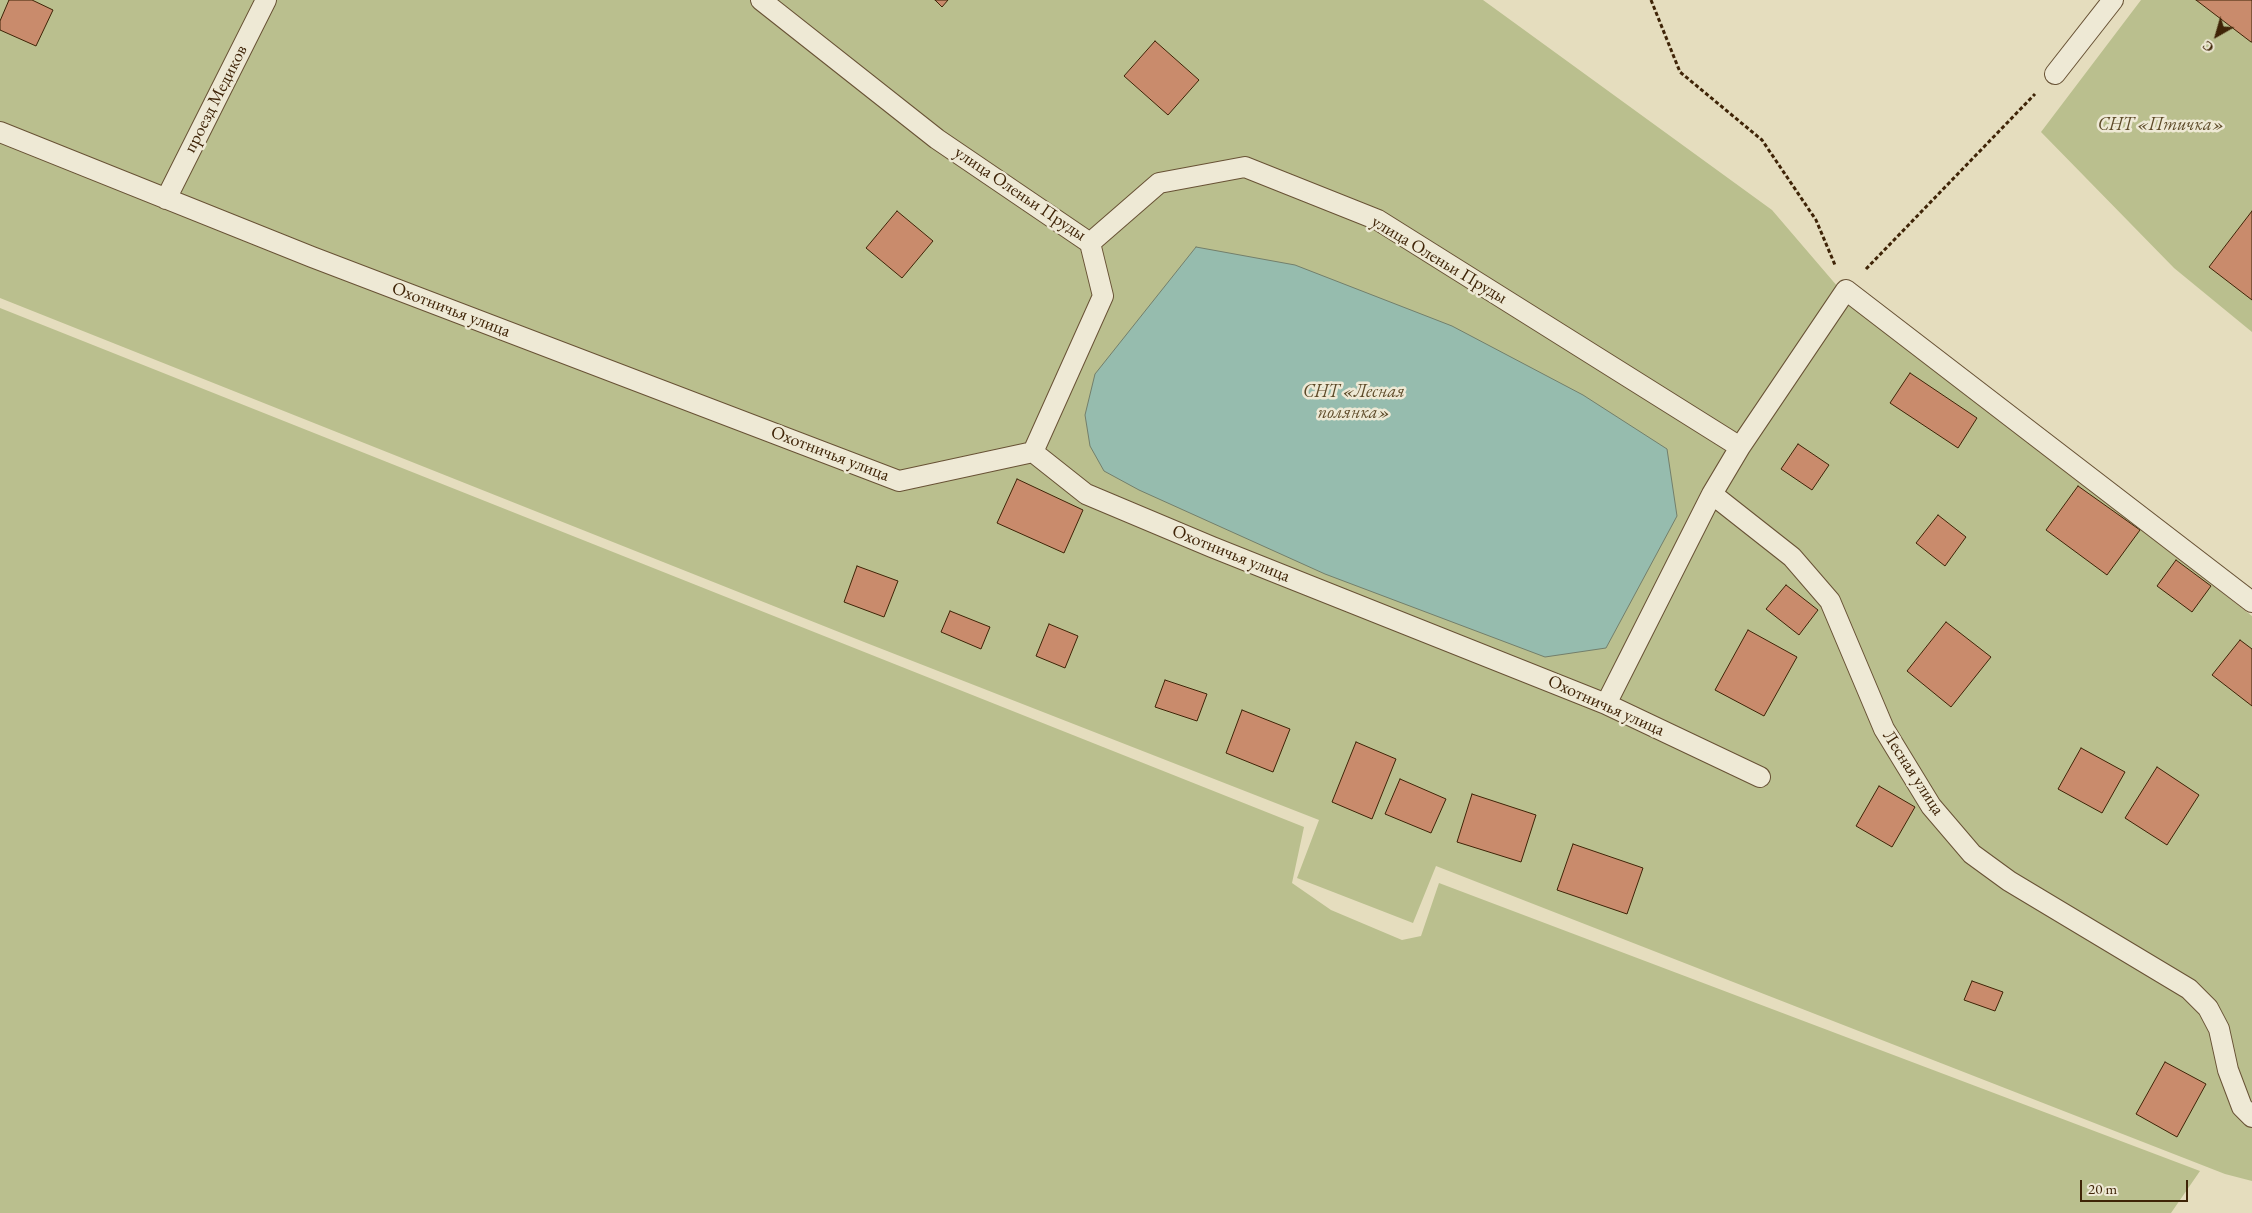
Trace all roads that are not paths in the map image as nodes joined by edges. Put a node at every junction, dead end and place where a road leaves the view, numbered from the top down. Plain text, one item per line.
1 (266, 0) edge
2 (761, 0) edge
3 (2113, 0) edge
4 (2056, 74) road end
5 (0, 132) edge
6 (166, 199) junction
7 (1090, 243) junction
8 (1740, 447) junction
9 (1033, 452) junction
10 (1712, 494) junction
11 (2252, 602) edge
12 (1606, 704) junction
13 (1760, 777) dead end
14 (2252, 1117) edge

1 - 6 lane, проезд Медиков
2 - 7 lane, улица Оленьи Пруды
3 - 4 lane
5 - 6 lane, Охотничья улица
6 - 9 lane, Охотничья улица
7 - 8 lane, улица Оленьи Пруды
7 - 9 lane
8 - 10 lane
8 - 11 lane
9 - 12 lane, Охотничья улица
10 - 12 lane
10 - 14 lane, Лесная улица
12 - 13 lane, Охотничья улица

